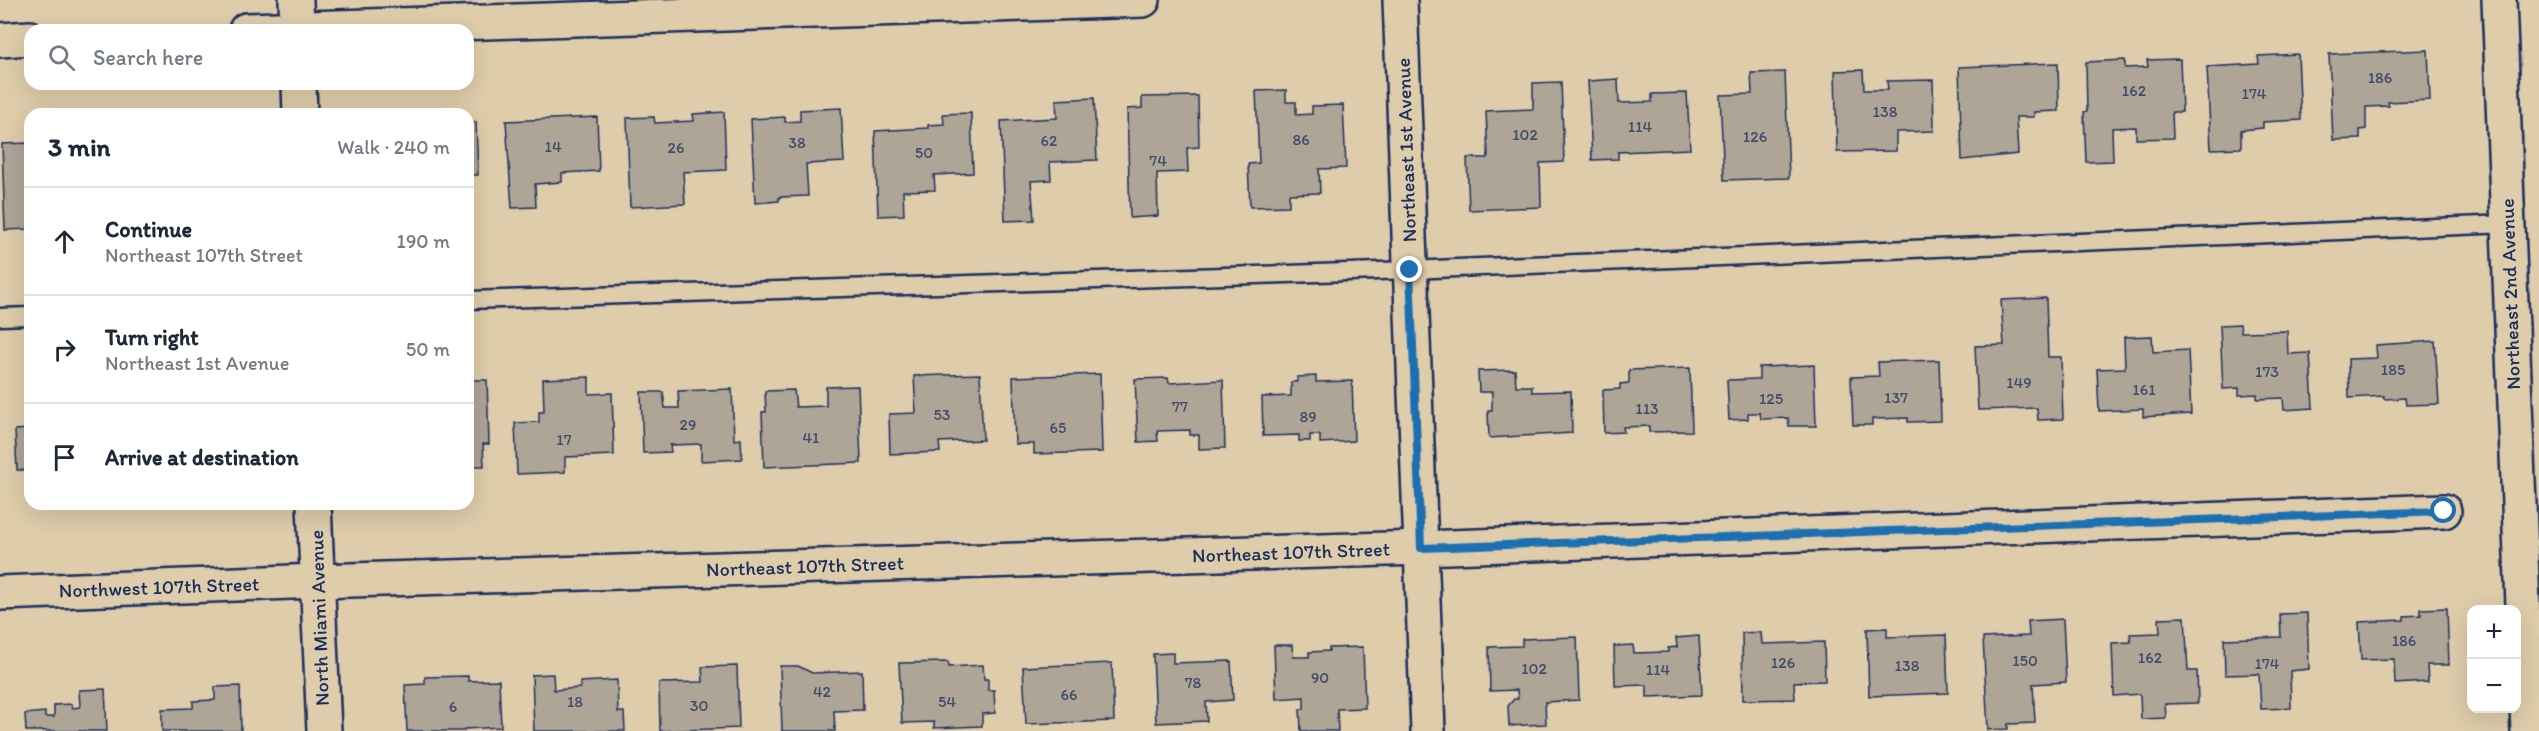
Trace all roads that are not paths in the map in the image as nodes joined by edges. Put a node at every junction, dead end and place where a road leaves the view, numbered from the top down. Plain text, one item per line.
1 (1143, 0) edge
2 (1400, 0) edge
3 (2499, 0) edge
4 (297, 19) edge
5 (274, 24) edge
6 (24, 38) edge
7 (0, 40) edge
8 (299, 90) edge
9 (300, 108) edge
10 (2508, 224) junction
11 (1410, 270) junction
12 (474, 300) edge
13 (24, 316) edge
14 (0, 317) edge
15 (314, 510) edge
16 (2444, 511) dead end
17 (1421, 548) junction
18 (317, 581) junction
19 (0, 593) edge
20 (324, 731) edge
21 (1428, 731) edge
22 (2528, 731) edge

1 - 4 street
2 - 11 street, Northeast 1st Avenue
3 - 10 street, Northeast 2nd Avenue
4 - 5 street
6 - 7 street
8 - 9 street
10 - 11 lane
10 - 22 street, Northeast 2nd Avenue
11 - 12 lane
11 - 17 street, Northeast 1st Avenue
13 - 14 lane
15 - 18 street, North Miami Avenue
16 - 17 street, Northeast 107th Street
17 - 18 street, Northeast 107th Street
17 - 21 street, Northeast 1st Avenue
18 - 19 street, Northwest 107th Street
18 - 20 street, North Miami Avenue

